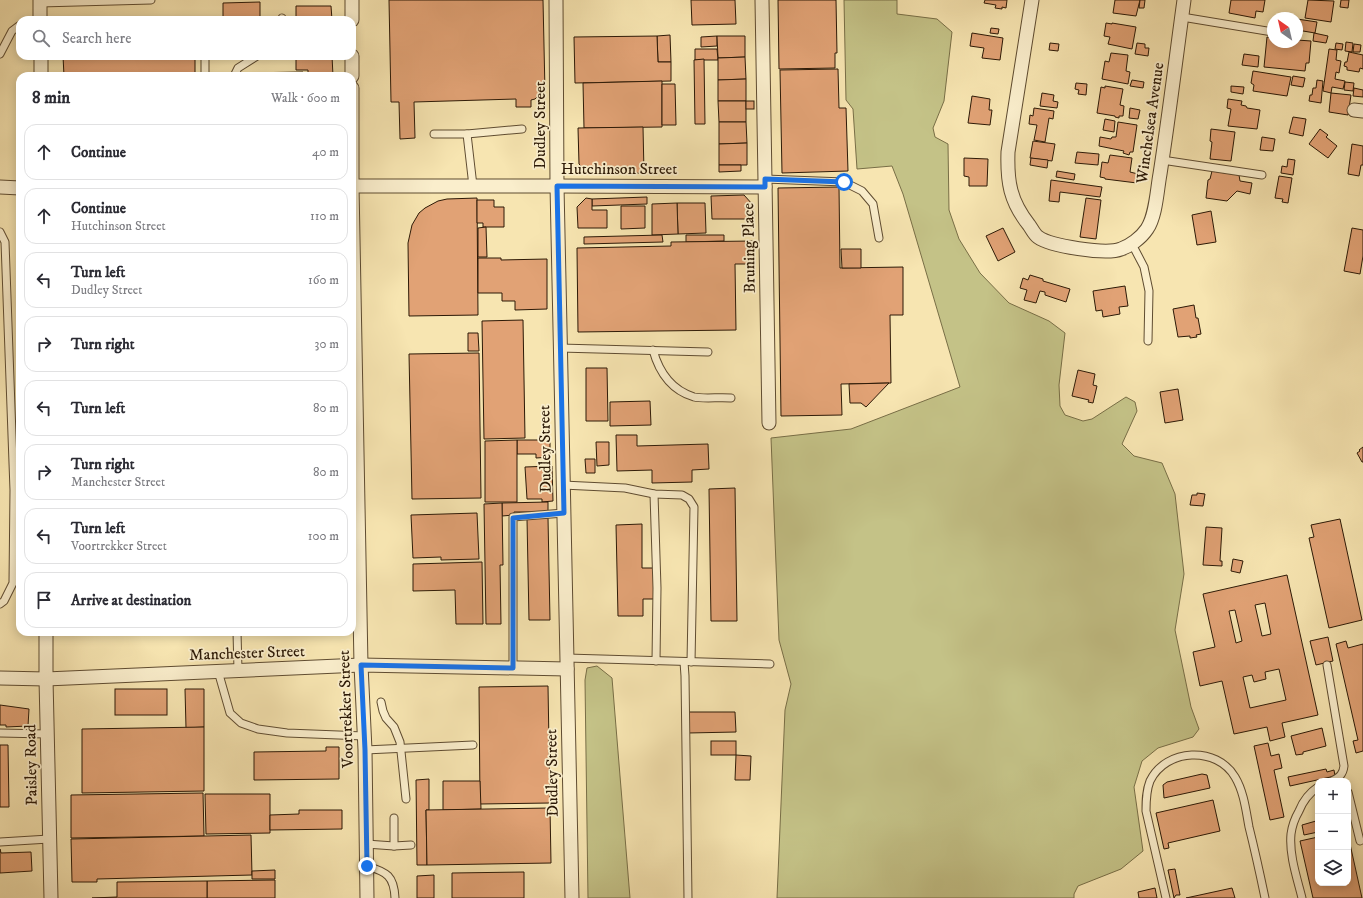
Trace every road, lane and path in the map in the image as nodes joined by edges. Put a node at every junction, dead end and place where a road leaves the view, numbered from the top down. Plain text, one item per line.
1 (127, 0) edge
2 (151, 0) edge
3 (352, 0) edge
4 (556, 0) edge
5 (762, 0) edge
6 (1032, 0) edge
7 (1184, 0) edge
8 (40, 1) edge
9 (38, 16) edge
10 (352, 16) edge
11 (1182, 17) junction
12 (16, 28) edge
13 (1267, 31) edge
14 (0, 54) edge
15 (41, 60) edge
16 (205, 60) edge
17 (251, 60) edge
18 (352, 60) edge
19 (41, 72) edge
20 (205, 72) edge
21 (236, 72) edge
22 (352, 72) edge
23 (522, 129) dead end
24 (434, 134) dead end
25 (467, 134) junction
26 (1162, 160) junction
27 (1262, 175) dead end
28 (765, 183) junction
29 (356, 186) edge
30 (473, 186) junction
31 (557, 186) junction
32 (0, 187) edge
33 (16, 188) edge
34 (0, 232) edge
35 (879, 238) dead end
36 (1132, 244) junction
37 (1148, 341) dead end
38 (560, 348) junction
39 (653, 350) junction
40 (708, 352) dead end
41 (731, 398) dead end
42 (356, 399) edge
43 (769, 423) dead end
44 (563, 485) junction
45 (654, 494) junction
46 (564, 513) junction
47 (0, 604) edge
48 (46, 636) edge
49 (237, 636) edge
50 (656, 661) junction
51 (688, 662) junction
52 (567, 664) junction
53 (770, 664) dead end
54 (361, 665) junction
55 (1327, 665) dead end
56 (513, 668) junction
57 (238, 670) junction
58 (218, 671) junction
59 (0, 678) edge
60 (46, 679) junction
61 (381, 702) dead end
62 (0, 733) edge
63 (47, 734) junction
64 (364, 736) junction
65 (473, 745) dead end
66 (400, 748) junction
67 (365, 750) junction
68 (1343, 772) junction
69 (1337, 778) edge
70 (1345, 778) edge
71 (1315, 789) edge
72 (406, 799) dead end
73 (1351, 804) edge
74 (394, 818) dead end
75 (49, 839) junction
76 (1360, 841) dead end
77 (0, 842) edge
78 (366, 844) junction
79 (411, 845) dead end
80 (394, 846) junction
81 (367, 866) junction
82 (51, 898) edge
83 (367, 898) edge
84 (396, 898) edge
85 (572, 898) edge
86 (688, 898) edge
87 (1166, 898) edge
88 (1265, 898) edge
89 (1302, 898) edge

1 - 2 lane
1 - 8 lane
3 - 10 street
4 - 31 street, Dudley Street
5 - 28 street, Bruning Place
6 - 36 street
7 - 11 street, Winchelsea Avenue
8 - 9 street
11 - 13 lane
11 - 26 street, Winchelsea Avenue
12 - 14 lane
15 - 19 street
16 - 20 lane
17 - 21 lane
18 - 22 street
23 - 25 lane
24 - 25 lane
25 - 30 lane
26 - 27 lane
26 - 36 street, Winchelsea Avenue
28 - 31 street, Hutchinson Street
28 - 35 lane
28 - 43 street, Bruning Place
29 - 30 street, Hutchinson Street
30 - 31 street, Hutchinson Street
31 - 38 street, Dudley Street
32 - 33 street
34 - 47 lane
36 - 37 lane
38 - 39 lane
38 - 44 street, Dudley Street
39 - 40 lane
39 - 41 lane
42 - 54 street, Voortrekker Street
44 - 45 lane
44 - 46 street, Dudley Street
45 - 50 lane
45 - 51 lane
46 - 52 street, Dudley Street
46 - 56 lane
48 - 60 street, Paisley Road
49 - 57 lane
50 - 51 lane
50 - 52 lane
51 - 53 lane
51 - 86 lane
52 - 56 street, Manchester Street
52 - 85 street, Dudley Street
54 - 56 street, Manchester Street
54 - 57 street, Manchester Street
54 - 64 street, Voortrekker Street
55 - 68 lane
57 - 58 street, Manchester Street
58 - 60 street, Manchester Street
58 - 64 lane
59 - 60 street, Manchester Street
60 - 63 street, Paisley Road
61 - 66 lane
62 - 63 lane
63 - 75 street, Paisley Road
64 - 67 street, Voortrekker Street
65 - 66 lane
66 - 67 lane
66 - 72 lane
67 - 78 street, Voortrekker Street
68 - 69 lane
68 - 70 lane
71 - 89 lane
73 - 76 lane
74 - 80 lane
75 - 77 lane
75 - 82 street, Paisley Road
78 - 80 lane
78 - 81 street, Voortrekker Street
79 - 80 lane
81 - 83 street, Voortrekker Street
81 - 84 lane
87 - 88 lane

